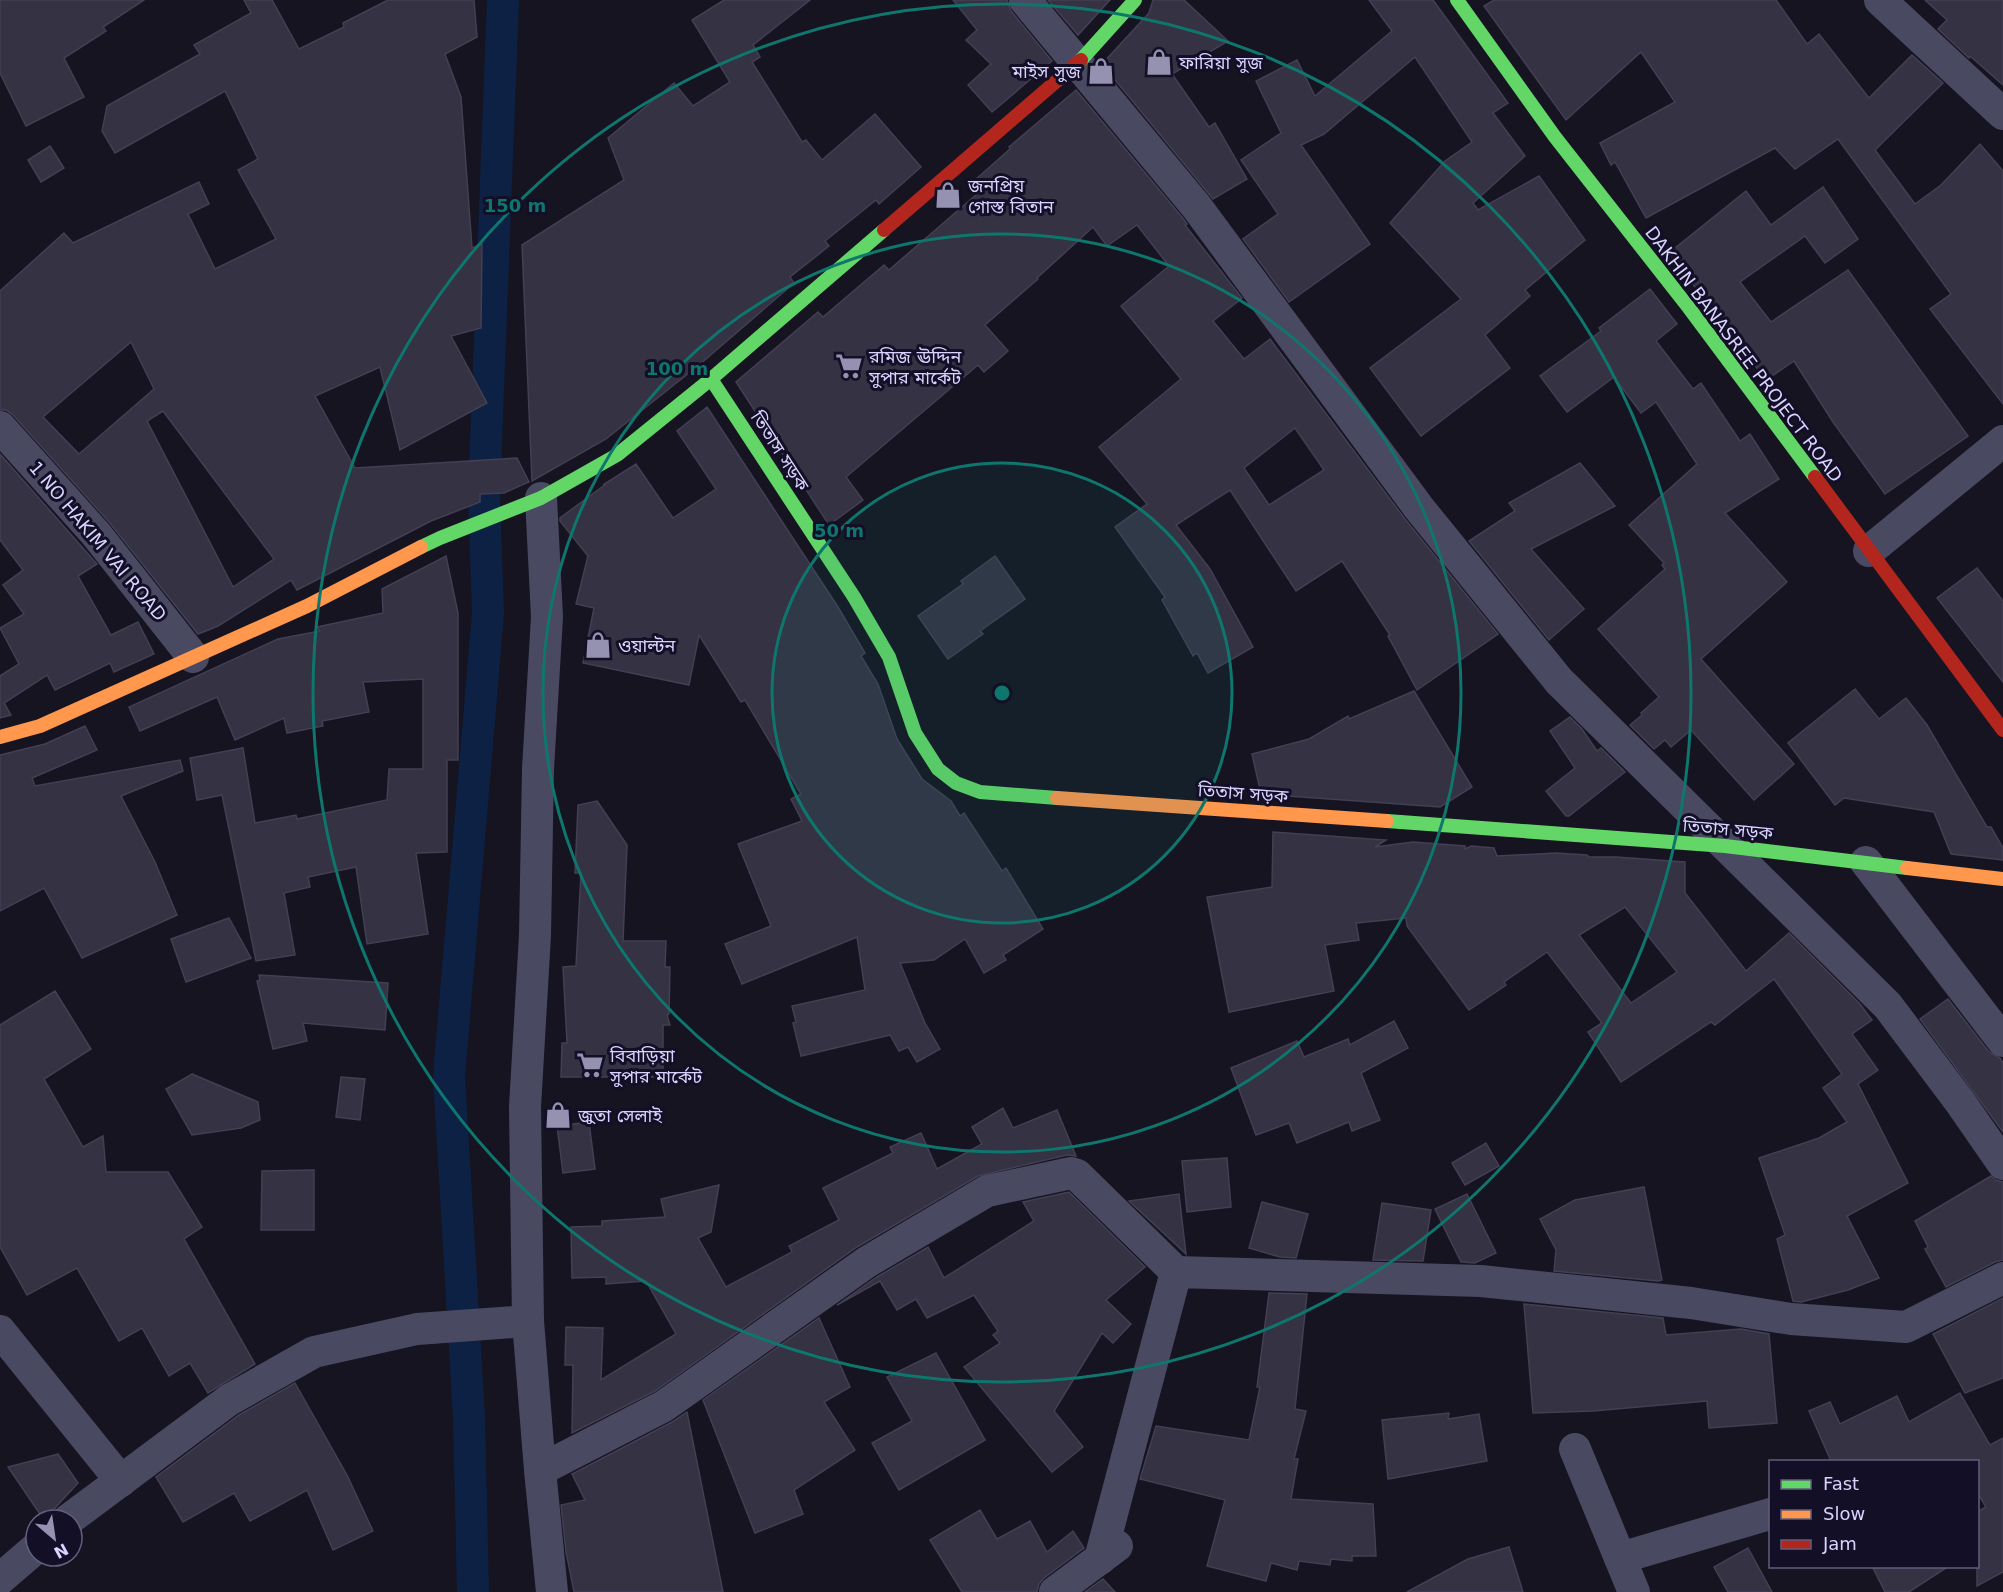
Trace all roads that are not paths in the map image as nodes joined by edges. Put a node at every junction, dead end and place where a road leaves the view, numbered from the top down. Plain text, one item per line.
1 (1025, 0) edge
2 (1135, 0) edge
3 (1457, 0) edge
4 (1880, 0) edge
5 (1078, 63) junction
6 (2003, 114) edge
7 (711, 379) junction
8 (0, 427) edge
9 (2003, 441) edge
10 (527, 504) junction
11 (1869, 551) junction
12 (193, 657) junction
13 (0, 719) edge
14 (40, 726) junction
15 (2003, 730) edge
16 (0, 737) edge
17 (1725, 846) junction
18 (1866, 862) junction
19 (2003, 879) edge
20 (2003, 1041) edge
21 (2003, 1164) edge
22 (1176, 1272) junction
23 (2003, 1278) edge
24 (528, 1322) junction
25 (0, 1331) edge
26 (1575, 1449) dead end
27 (540, 1470) junction
28 (121, 1481) junction
29 (84, 1508) edge
30 (1769, 1514) edge
31 (1620, 1558) junction
32 (24, 1559) edge
33 (0, 1580) edge
34 (552, 1592) edge
35 (1055, 1592) edge
36 (1634, 1592) edge

1 - 5 street
2 - 5 street
3 - 11 street, DAKHIN BANASREE PROJECT ROAD
4 - 6 street
5 - 7 street
5 - 17 street
7 - 10 street
7 - 17 street, তিতাস সড়ক
8 - 12 street, 1 NO HAKIM VAI ROAD
9 - 11 street
10 - 12 street
10 - 24 street
11 - 15 street, DAKHIN BANASREE PROJECT ROAD
12 - 14 street
13 - 14 street
14 - 16 street
17 - 18 street, তিতাস সড়ক
17 - 21 street
18 - 19 street, তিতাস সড়ক
18 - 20 street
22 - 23 street
22 - 27 street
22 - 35 street
24 - 27 street
24 - 28 street
25 - 28 street
26 - 31 street
27 - 34 street
28 - 29 street
30 - 31 street
31 - 36 street
32 - 33 street

